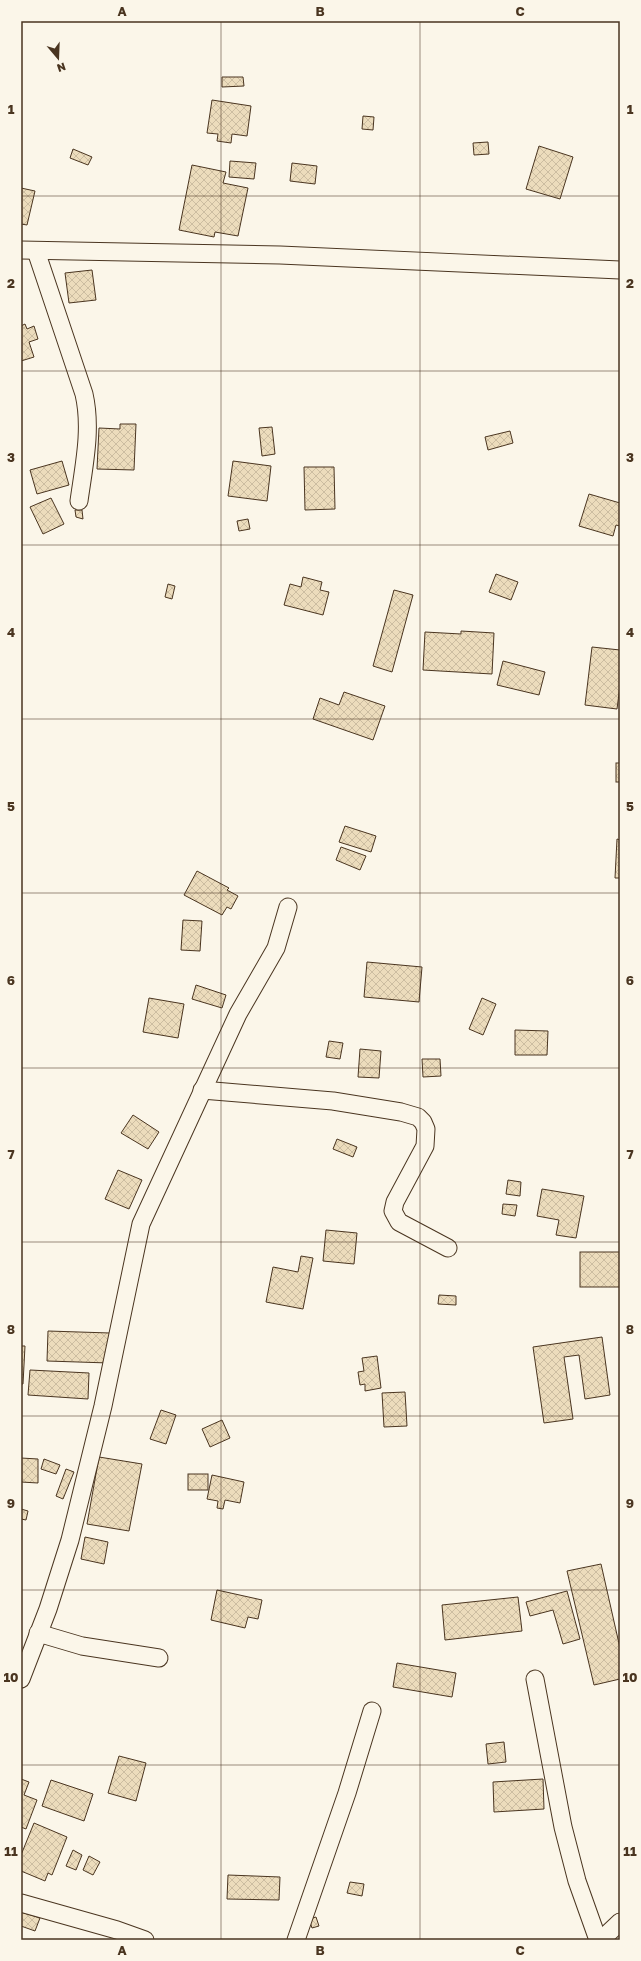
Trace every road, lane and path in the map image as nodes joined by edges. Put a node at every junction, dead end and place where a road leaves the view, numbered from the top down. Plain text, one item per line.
1 (29, 251) edge
2 (620, 270) edge
3 (79, 501) dead end
4 (288, 907) dead end
5 (202, 1090) junction
6 (448, 1248) dead end
7 (38, 1634) junction
8 (159, 1658) dead end
9 (21, 1679) edge
10 (535, 1680) dead end
11 (372, 1711) dead end
12 (21, 1903) edge
13 (620, 1922) edge
14 (144, 1940) edge
15 (296, 1940) edge
16 (598, 1940) edge
17 (601, 1940) edge

1 - 2 street
1 - 3 street
4 - 5 street
5 - 6 street
5 - 7 street
7 - 8 street
7 - 9 street
10 - 16 street
11 - 15 street
12 - 14 street
13 - 17 street

